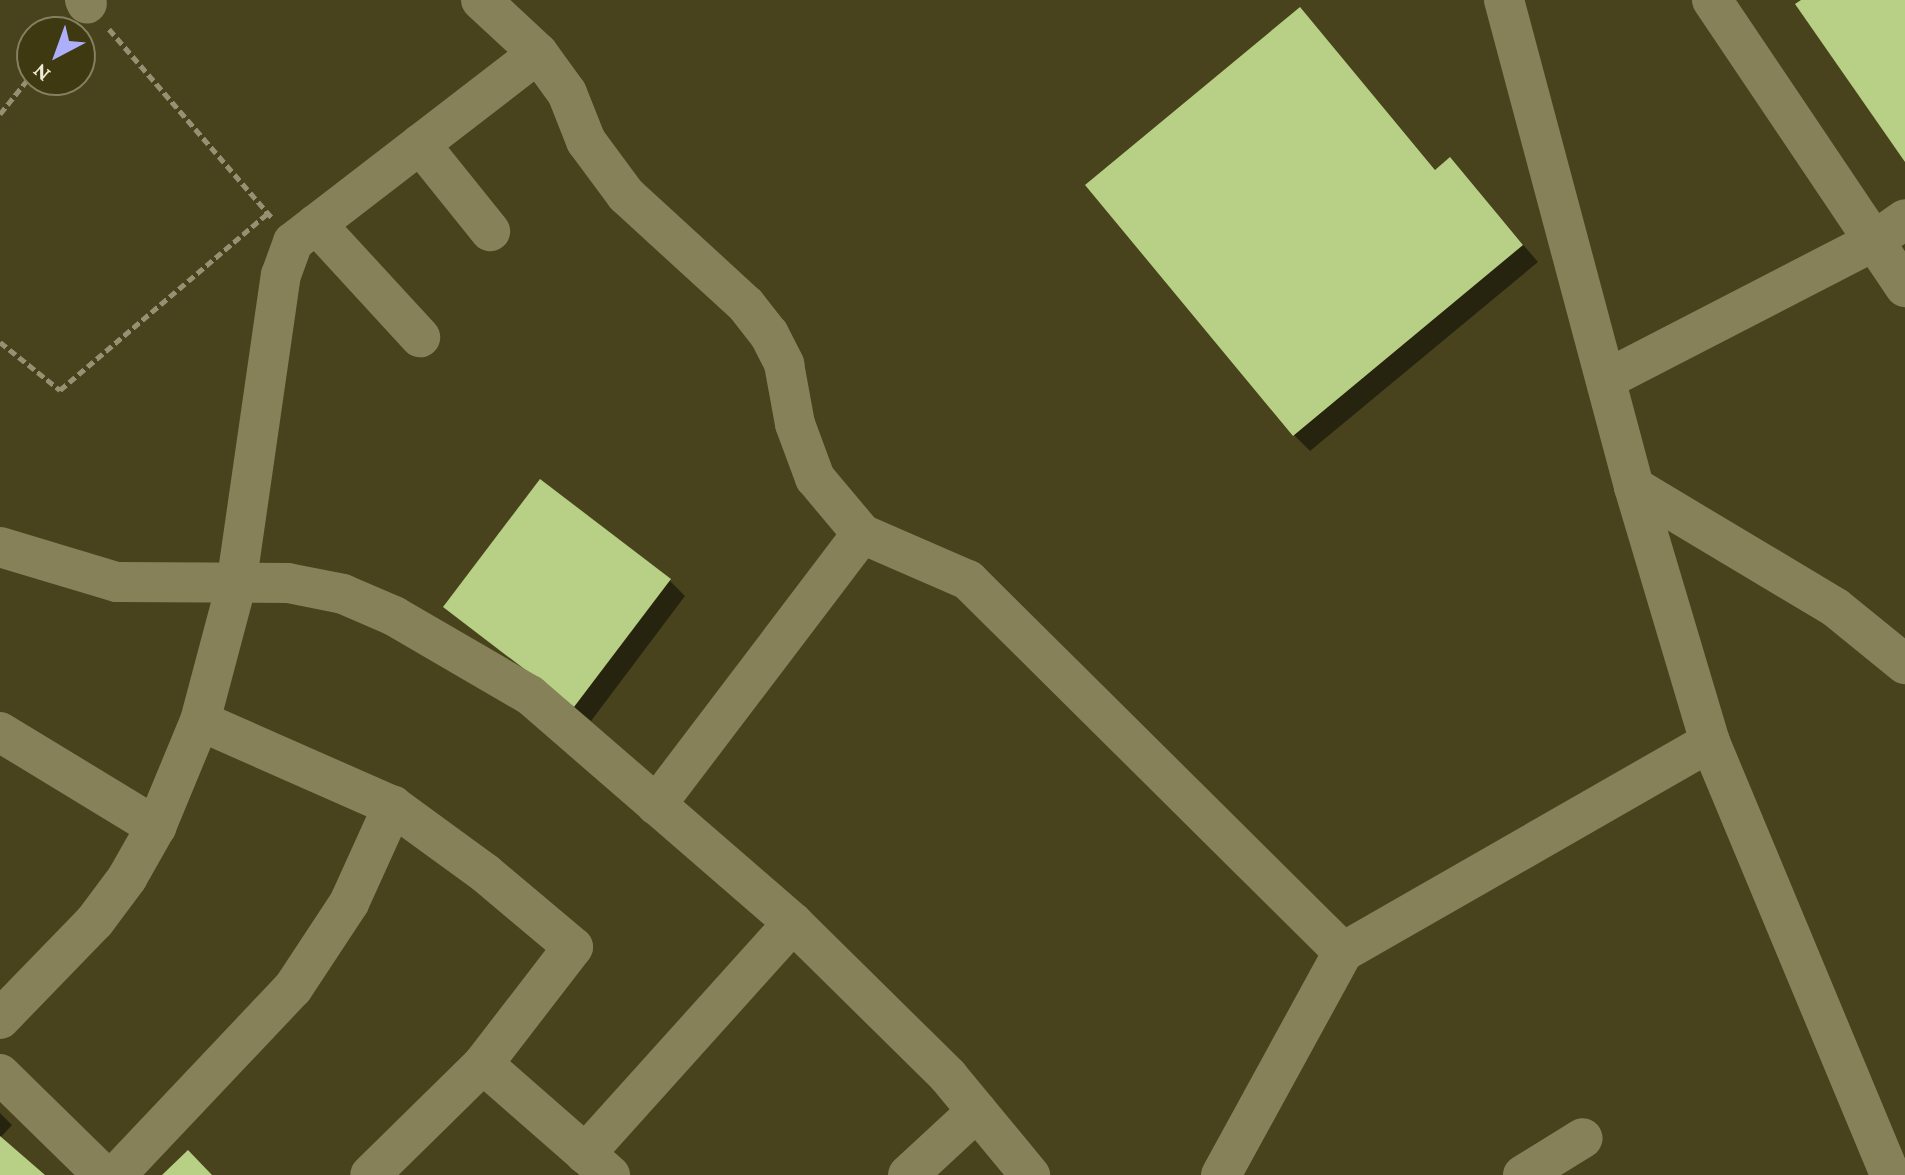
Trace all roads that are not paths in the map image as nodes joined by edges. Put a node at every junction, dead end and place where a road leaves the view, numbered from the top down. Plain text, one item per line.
1 (481, 0) edge
2 (1504, 0) edge
3 (1712, 0) edge
4 (538, 53) junction
5 (420, 144) junction
6 (1889, 230) edge
7 (490, 231) dead end
8 (305, 233) junction
9 (1905, 287) edge
10 (420, 337) dead end
11 (1607, 379) junction
12 (1634, 487) junction
13 (862, 534) junction
14 (0, 547) edge
15 (236, 586) junction
16 (1905, 664) edge
17 (200, 721) junction
18 (0, 732) edge
19 (1710, 742) junction
20 (656, 805) junction
21 (393, 806) junction
22 (156, 827) junction
23 (793, 923) junction
24 (1343, 952) junction
25 (0, 1019) edge
26 (483, 1064) junction
27 (0, 1074) edge
28 (977, 1111) junction
29 (1583, 1138) dead end
30 (598, 1164) edge
31 (103, 1175) edge
32 (116, 1175) edge
33 (370, 1175) edge
34 (908, 1175) edge
35 (1030, 1175) edge
36 (1221, 1175) edge
37 (1523, 1175) edge
38 (1890, 1175) edge

1 - 4 street
2 - 11 street
3 - 6 street
4 - 5 street
4 - 13 street
5 - 7 street
5 - 8 street
6 - 9 street
6 - 11 street
8 - 10 street
8 - 15 street
11 - 12 street
12 - 16 street
12 - 19 street
13 - 20 street
13 - 24 street
14 - 15 street
15 - 17 street
15 - 20 street
17 - 21 street
17 - 22 street
18 - 22 street
19 - 24 street
19 - 38 street
20 - 23 street
21 - 26 street
21 - 32 street
22 - 25 street
23 - 28 street
23 - 30 street
24 - 36 street
26 - 30 street
26 - 33 street
27 - 31 street
28 - 34 street
28 - 35 street
29 - 37 street

